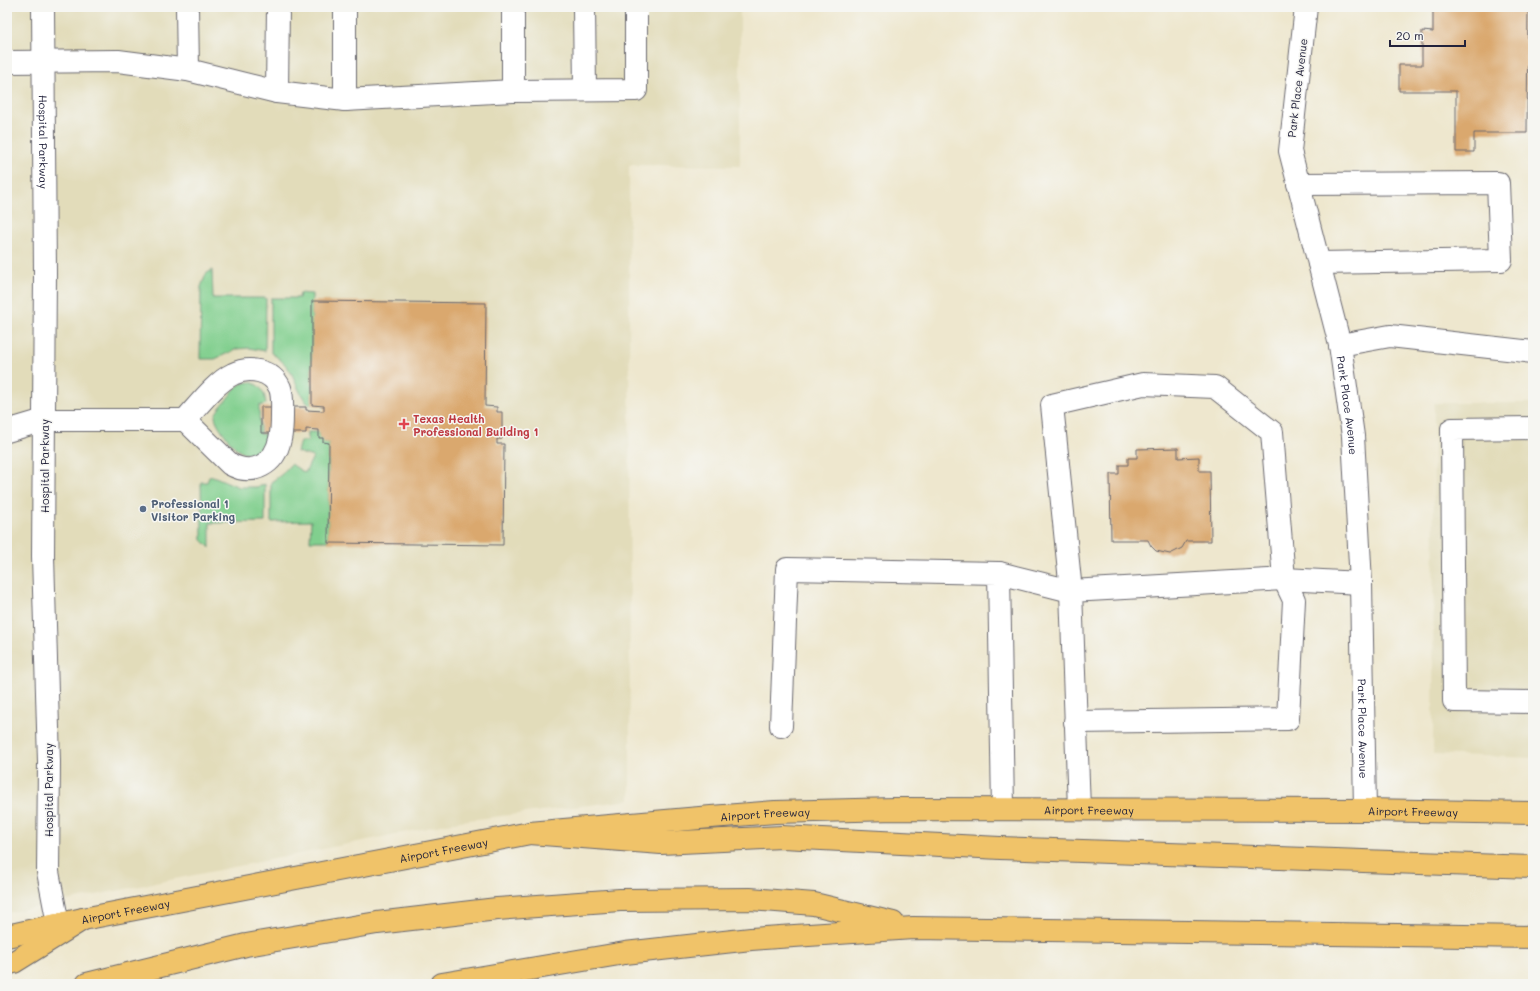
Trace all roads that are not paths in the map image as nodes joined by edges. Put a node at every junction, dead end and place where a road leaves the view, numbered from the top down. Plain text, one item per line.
1 (43, 7) edge
2 (187, 7) edge
3 (278, 7) edge
4 (346, 7) edge
5 (513, 7) edge
6 (584, 7) edge
7 (636, 7) edge
8 (1306, 7) edge
9 (7, 62) edge
10 (43, 62) junction
11 (188, 70) junction
12 (585, 90) junction
13 (513, 91) junction
14 (276, 92) junction
15 (346, 100) junction
16 (1298, 184) junction
17 (1319, 263) junction
18 (1340, 345) junction
19 (1533, 352) edge
20 (44, 420) junction
21 (185, 420) junction
22 (1533, 428) edge
23 (7, 431) edge
24 (999, 573) junction
25 (1284, 579) junction
26 (1361, 583) junction
27 (1071, 591) junction
28 (1533, 702) edge
29 (1075, 722) junction
30 (781, 726) dead end
31 (1003, 809) junction
32 (1078, 809) junction
33 (1365, 810) junction
34 (1533, 813) edge
35 (530, 833) junction
36 (1533, 867) edge
37 (83, 919) junction
38 (58, 924) junction
39 (913, 928) junction
40 (7, 936) edge
41 (1533, 937) edge
42 (7, 964) edge
43 (87, 984) edge
44 (442, 984) edge

1 - 10 street, Hospital Parkway
2 - 11 street
3 - 14 street
4 - 15 street
5 - 13 street
6 - 12 street
7 - 12 street
8 - 16 street, Park Place Avenue
9 - 10 street
10 - 11 street
10 - 20 street, Hospital Parkway
11 - 14 street
12 - 13 street
13 - 15 street
14 - 15 street
16 - 17 street, Park Place Avenue
16 - 17 street
17 - 18 street, Park Place Avenue
18 - 19 street
18 - 26 street, Park Place Avenue
20 - 21 street
20 - 23 street
20 - 38 street, Hospital Parkway
21 - 21 street
22 - 28 street
24 - 27 street
24 - 30 street
24 - 31 street
25 - 26 street
25 - 27 street
25 - 27 street
25 - 29 street
26 - 33 street, Park Place Avenue
27 - 29 street
29 - 32 street
31 - 32 main road, Airport Freeway
31 - 35 main road, Airport Freeway
32 - 33 main road, Airport Freeway
33 - 34 main road, Airport Freeway
35 - 36 main road
35 - 37 main road, Airport Freeway
37 - 38 main road, Airport Freeway
37 - 42 main road
38 - 40 main road, Airport Freeway
39 - 41 main road
39 - 43 main road
39 - 44 main road

